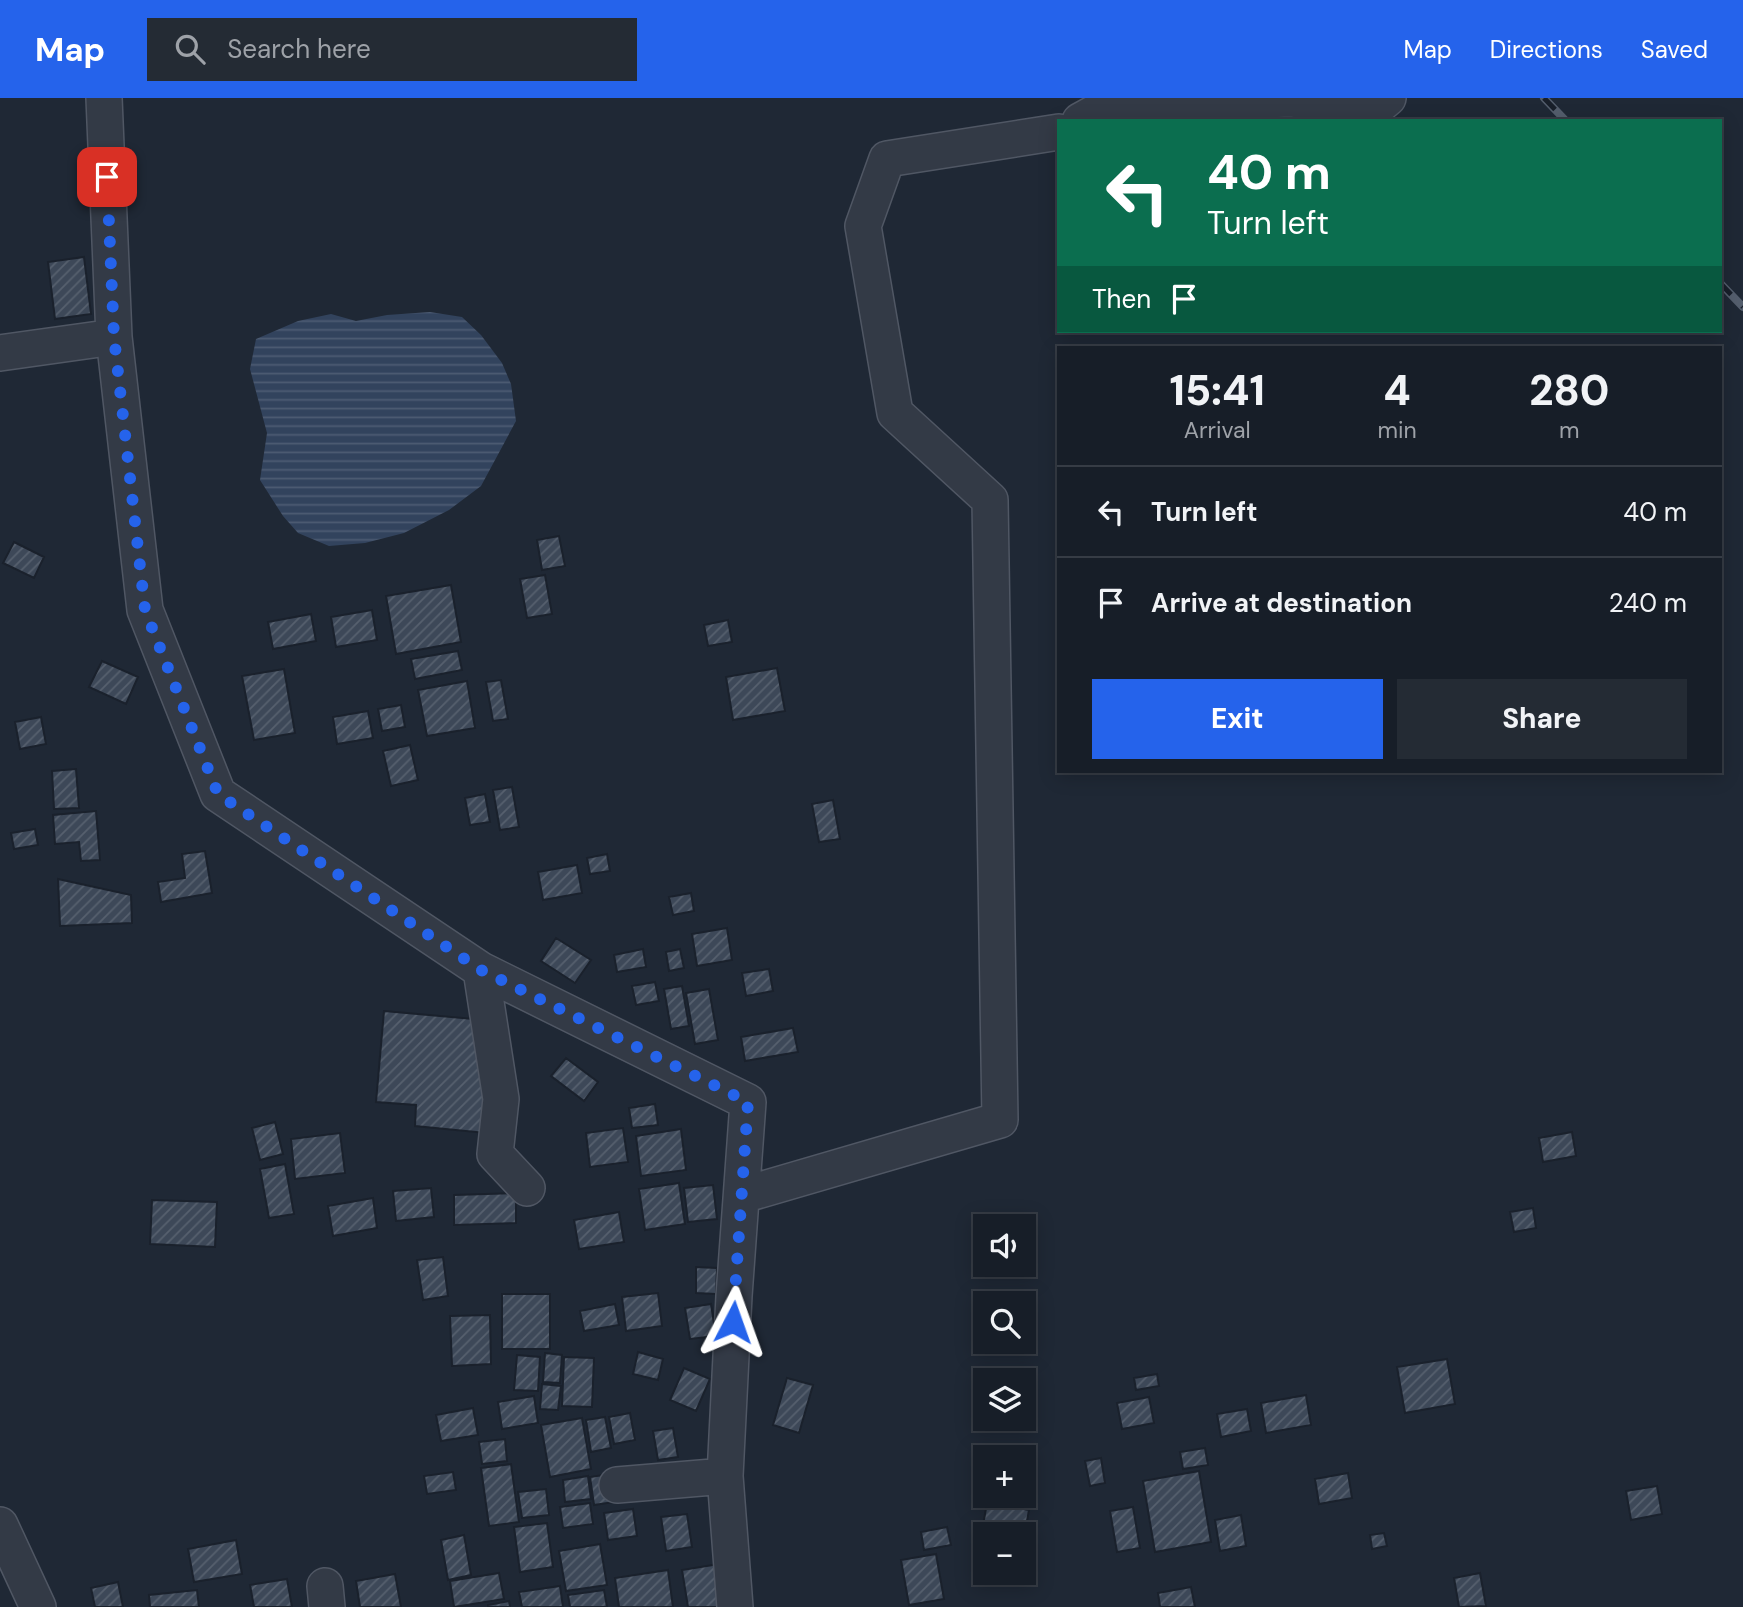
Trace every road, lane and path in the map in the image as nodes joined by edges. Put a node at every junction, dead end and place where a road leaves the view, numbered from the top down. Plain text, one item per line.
1 (104, 98) edge
2 (1388, 98) edge
3 (1084, 119) edge
4 (1057, 132) edge
5 (114, 337) junction
6 (0, 353) edge
7 (481, 970) junction
8 (527, 1188) dead end
9 (743, 1195) junction
10 (725, 1476) junction
11 (617, 1486) dead end
12 (0, 1525) edge
13 (37, 1607) edge
14 (735, 1607) edge

1 - 5 street
2 - 3 street
4 - 9 street
5 - 6 street
5 - 7 street
7 - 8 street
7 - 9 street
9 - 10 street
10 - 11 street
10 - 14 street
12 - 13 street

